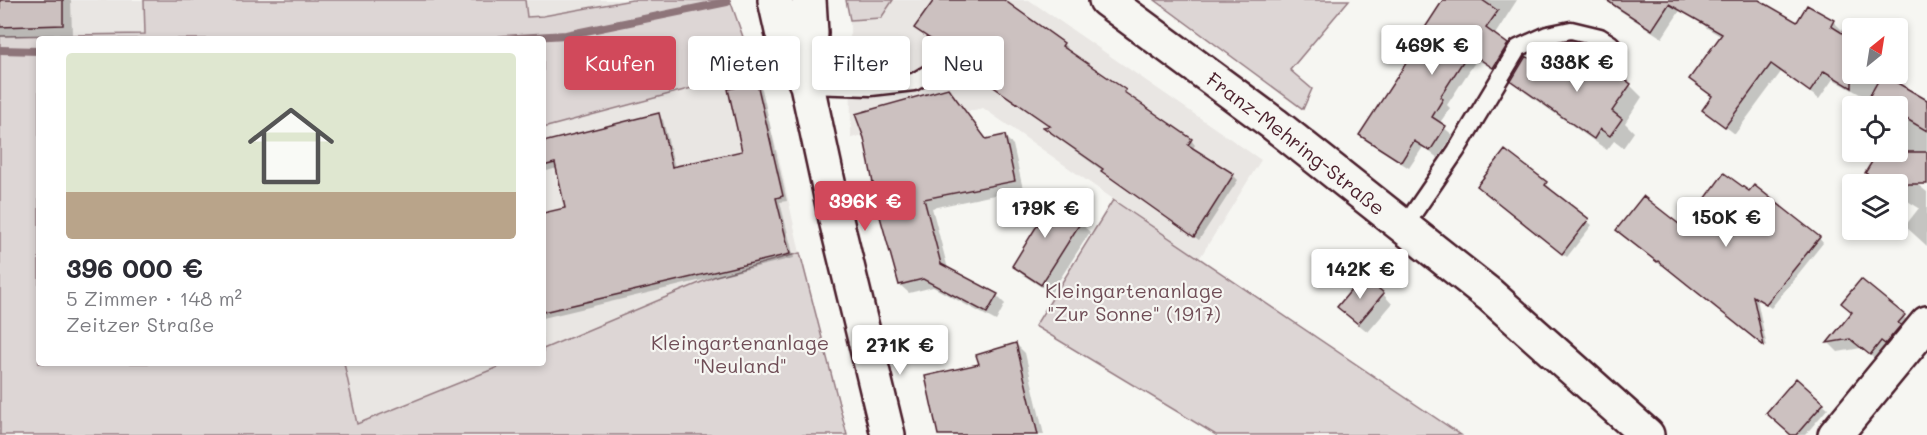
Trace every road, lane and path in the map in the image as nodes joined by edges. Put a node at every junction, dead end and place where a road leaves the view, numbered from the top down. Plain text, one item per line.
1 (775, 0) edge
2 (809, 0) edge
3 (1106, 0) edge
4 (1611, 44) dead end
5 (922, 77) edge
6 (807, 85) junction
7 (1404, 227) junction
8 (1927, 323) edge
9 (888, 435) edge
10 (1647, 435) edge
11 (1835, 435) edge

1 - 6 street
2 - 6 street
3 - 7 street, Franz-Mehring-Straße
4 - 7 lane
5 - 6 lane
6 - 9 street
7 - 10 street, Franz-Mehring-Straße
8 - 11 street

